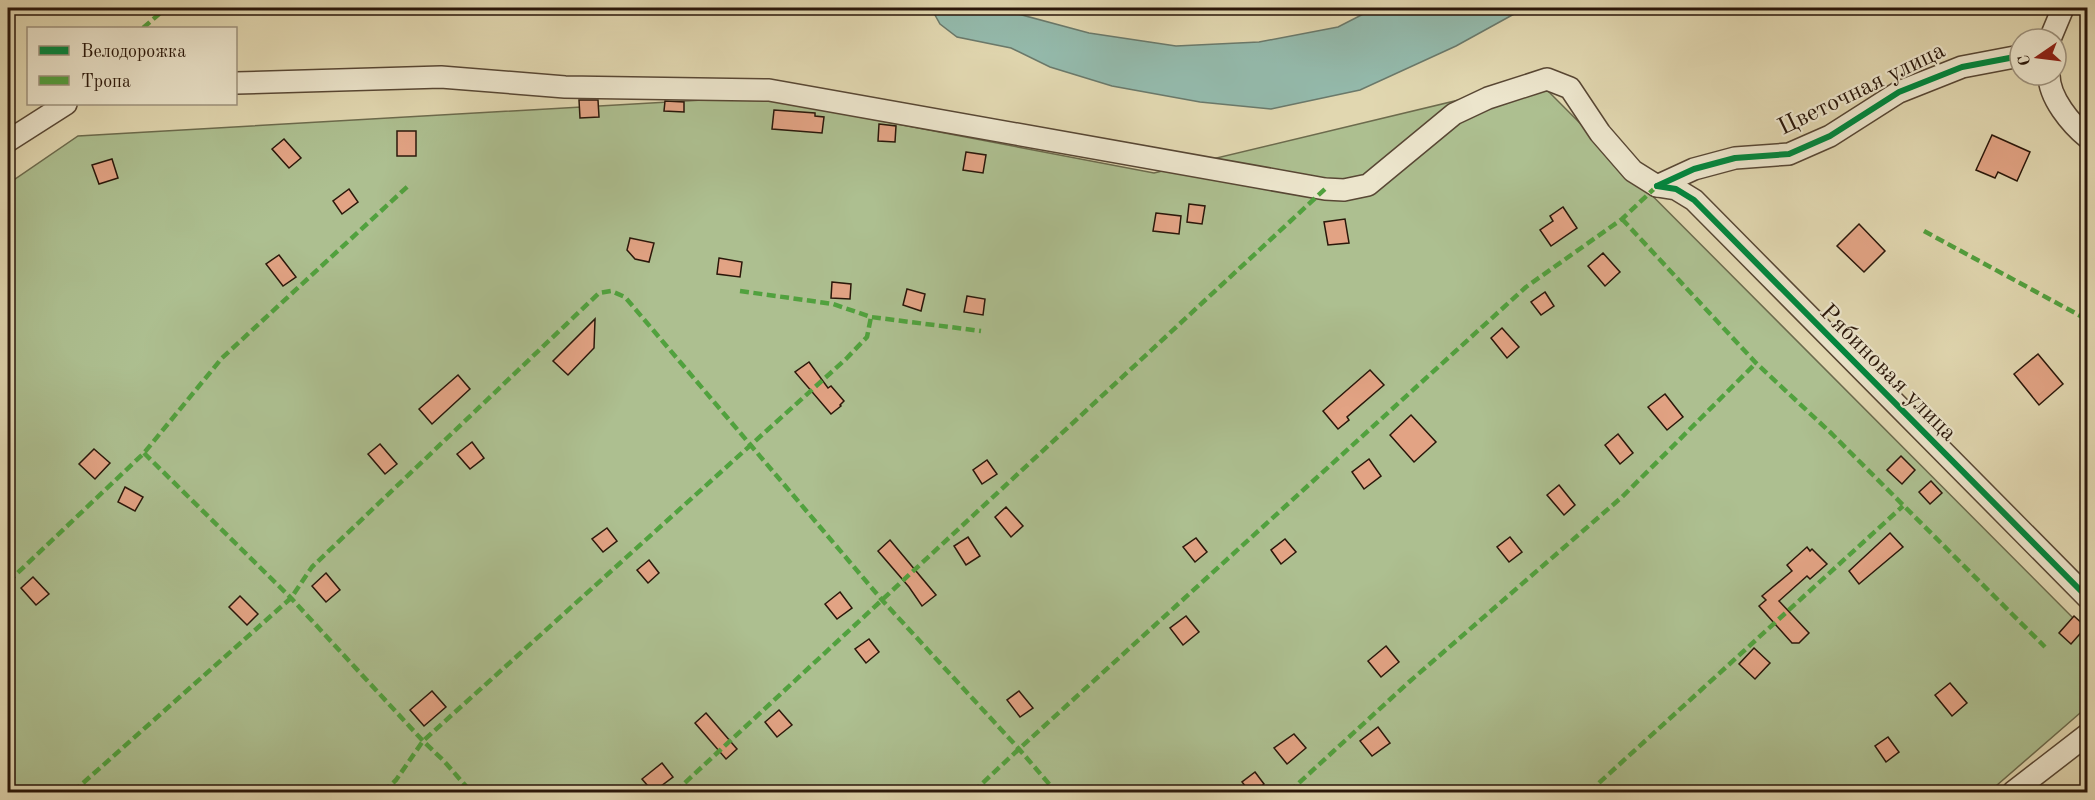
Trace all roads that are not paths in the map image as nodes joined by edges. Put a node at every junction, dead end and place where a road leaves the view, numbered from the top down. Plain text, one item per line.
1 (2063, 8) edge
2 (2056, 27) edge
3 (2008, 58) edge
4 (237, 83) edge
5 (2050, 87) edge
6 (64, 105) edge
7 (2088, 138) edge
8 (8, 141) edge
9 (1657, 186) junction
10 (2088, 598) edge
11 (2088, 735) edge
12 (2013, 792) edge

1 - 2 street
3 - 9 street, Цветочная улица
4 - 9 street, Рябиновая улица
5 - 7 street
6 - 8 street
9 - 10 street, Рябиновая улица
11 - 12 street

